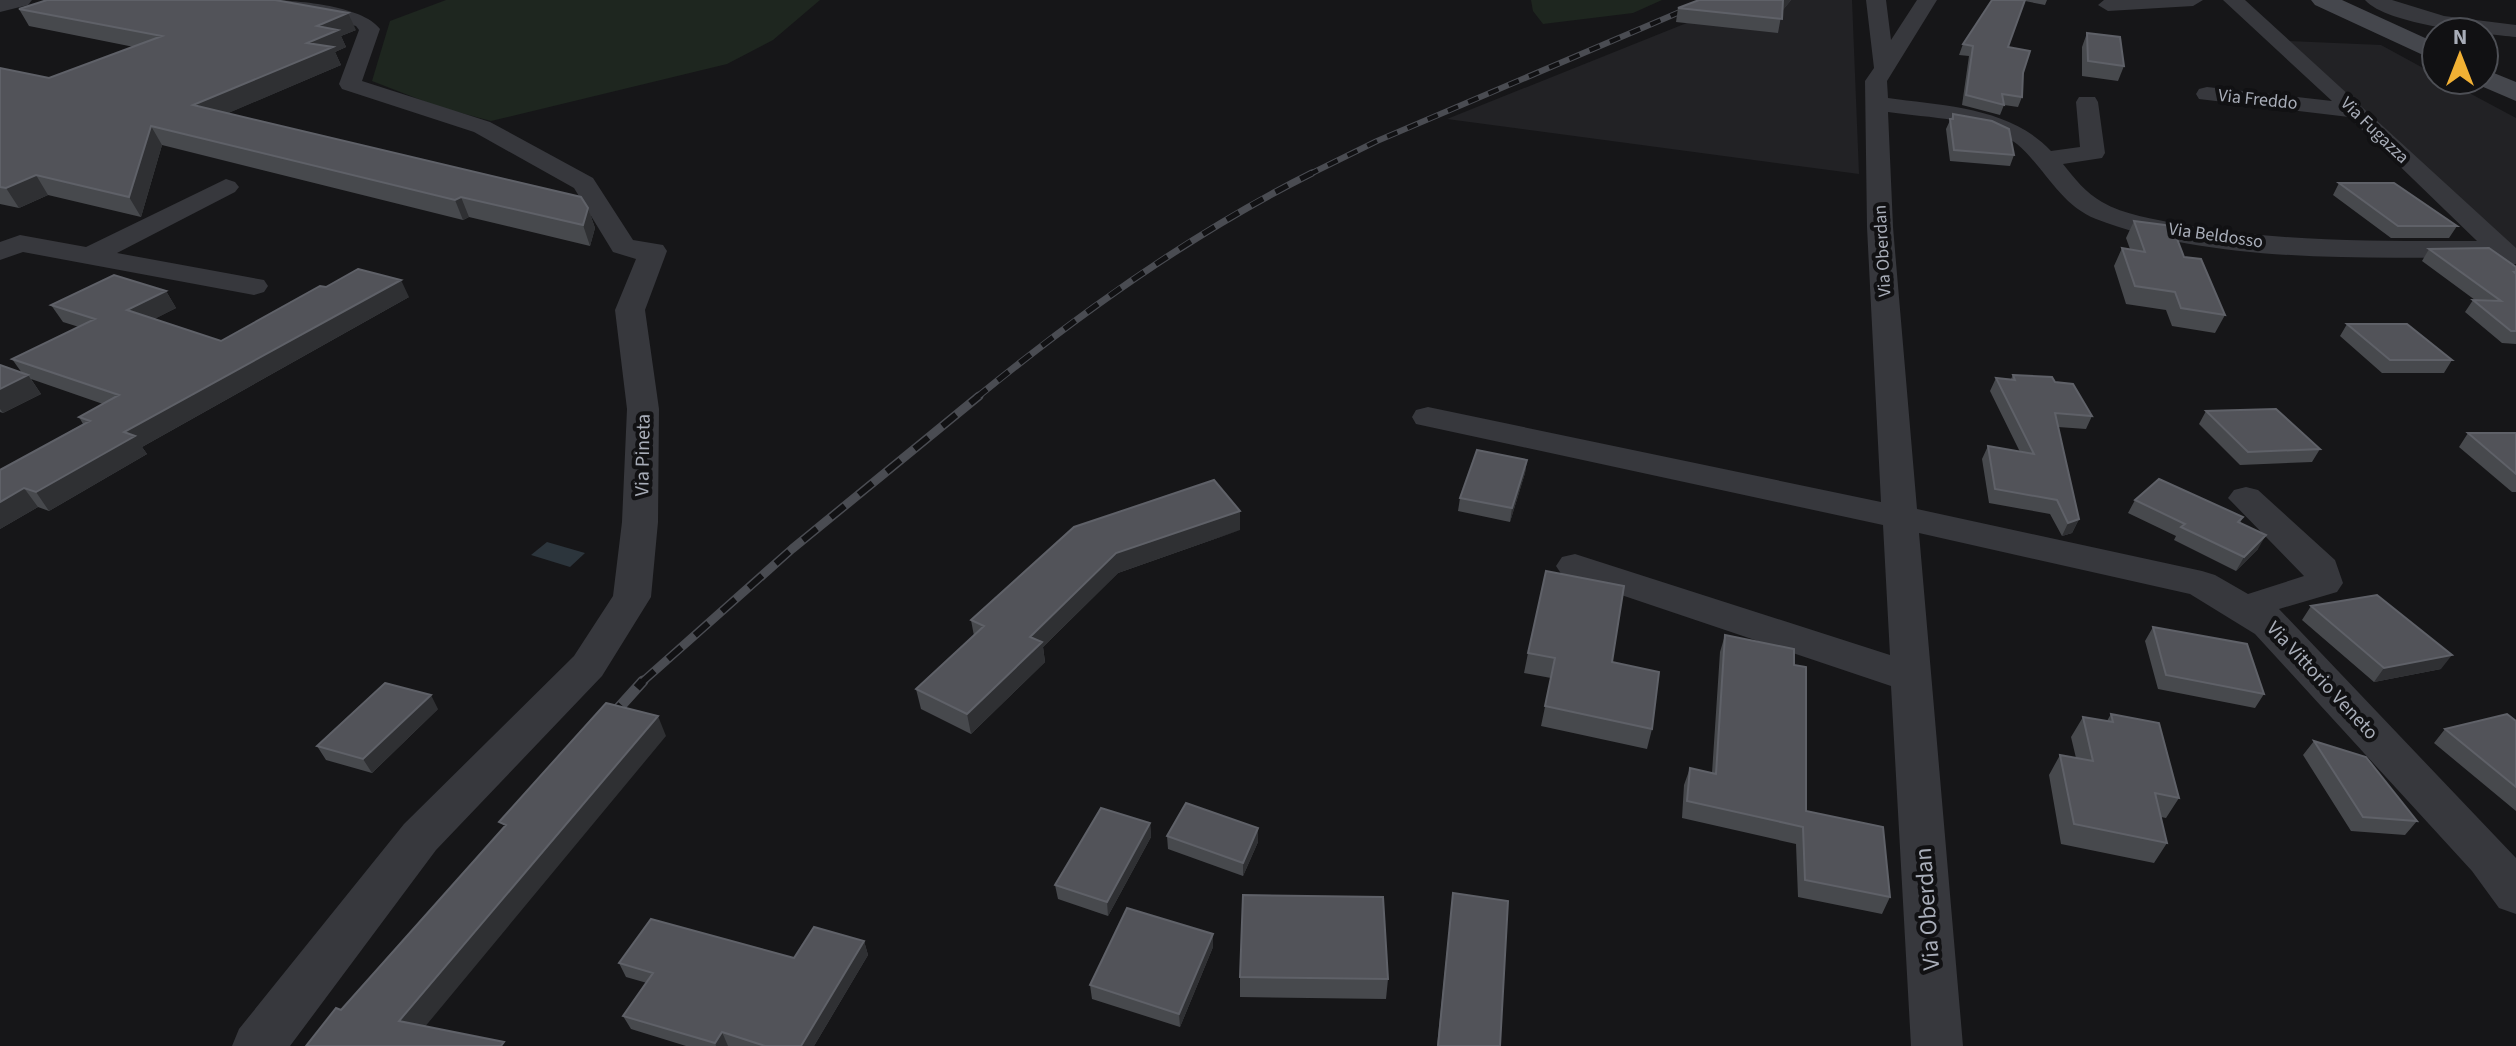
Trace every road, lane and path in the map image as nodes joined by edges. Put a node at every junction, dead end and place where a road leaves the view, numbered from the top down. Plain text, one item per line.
1 (20, 0) edge
2 (275, 0) edge
3 (1876, 0) edge
4 (1927, 0) edge
5 (2193, 0) edge
6 (2233, 0) edge
7 (2323, 0) edge
8 (2339, 0) edge
9 (2375, 0) edge
10 (0, 5) edge
11 (2108, 5) dead end
12 (2393, 31) junction
13 (2516, 31) edge
14 (2420, 45) edge
15 (1884, 67) junction
16 (2207, 94) dead end
17 (2087, 102) dead end
18 (1876, 103) junction
19 (2356, 111) junction
20 (2047, 159) junction
21 (226, 187) dead end
22 (0, 252) edge
23 (2507, 255) edge
24 (89, 256) junction
25 (254, 286) dead end
26 (1428, 417) dead end
27 (2246, 498) dead end
28 (1900, 517) junction
29 (1575, 566) dead end
30 (2269, 624) junction
31 (1911, 677) junction
32 (2516, 894) edge
33 (258, 1046) edge
34 (1937, 1046) edge

1 - 10 street
2 - 33 street, Via Pineta
3 - 15 street
4 - 15 street, Via Oberdan
5 - 11 street
6 - 19 street, Via Fugazza
7 - 12 main road
8 - 12 main road
9 - 13 street
12 - 14 main road
15 - 18 street, Via Oberdan
16 - 19 street, Via Freddo
17 - 20 street
18 - 20 street, Via Beldosso
18 - 28 street, Via Oberdan
19 - 23 street, Via Fugazza
20 - 23 street, Via Beldosso
21 - 24 street
22 - 24 street
24 - 25 street
26 - 28 street
27 - 30 street, Via Vittorio Veneto
28 - 30 street
28 - 31 street, Via Oberdan
29 - 31 street
30 - 32 street, Via Vittorio Veneto
31 - 34 street, Via Oberdan

